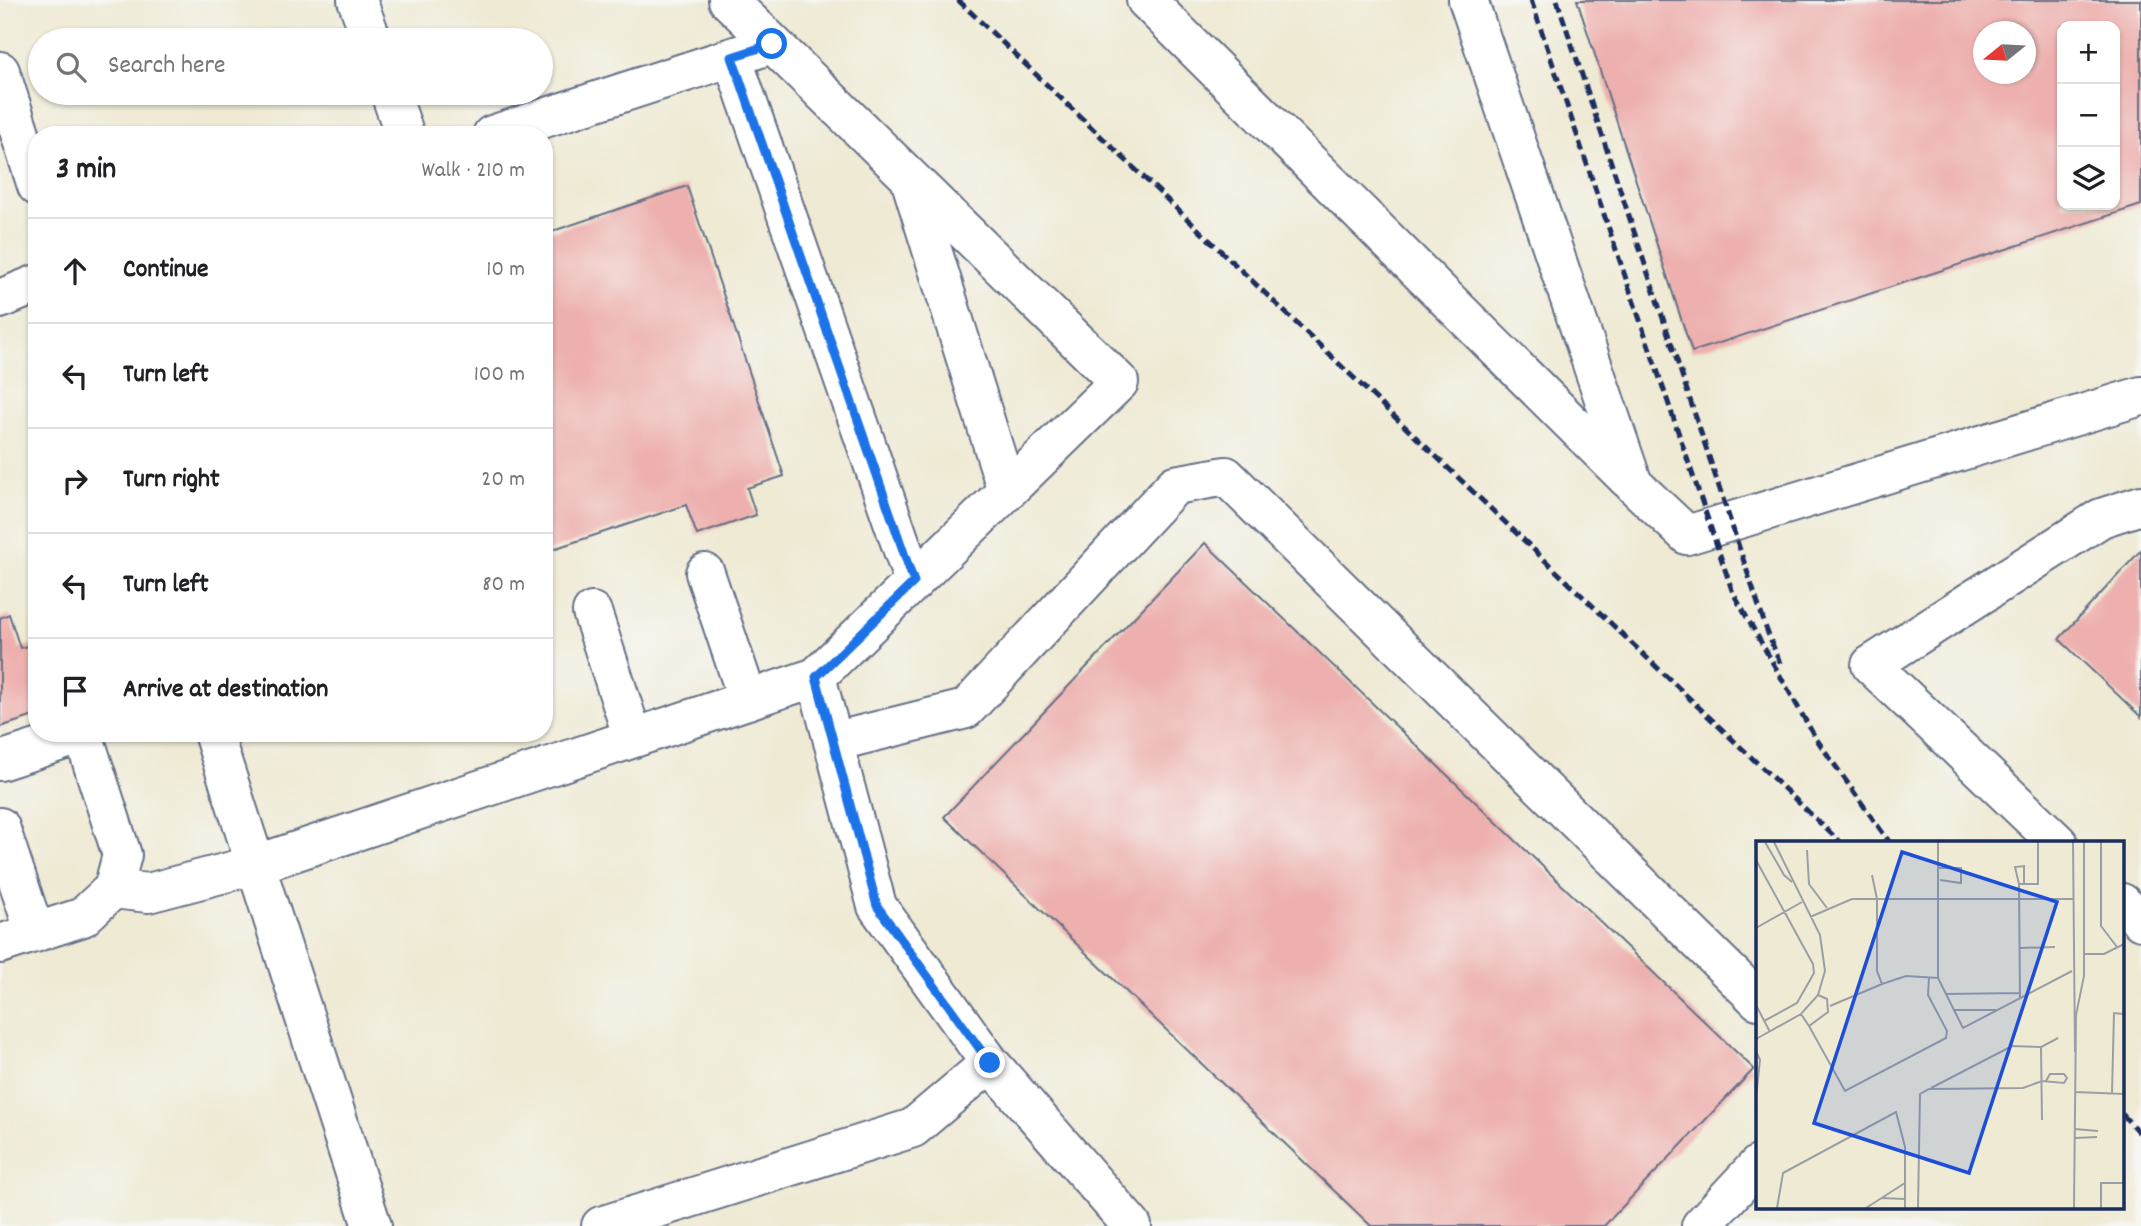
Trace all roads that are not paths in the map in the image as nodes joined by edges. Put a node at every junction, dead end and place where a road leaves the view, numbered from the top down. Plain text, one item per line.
1 (357, 0) edge
2 (727, 0) edge
3 (1146, 0) edge
4 (1468, 0) edge
5 (368, 28) edge
6 (772, 44) junction
7 (732, 57) junction
8 (0, 71) edge
9 (394, 105) edge
10 (402, 126) edge
11 (520, 126) edge
12 (28, 158) edge
13 (909, 177) junction
14 (28, 288) edge
15 (0, 299) edge
16 (2141, 396) edge
17 (1633, 484) junction
18 (1007, 491) junction
19 (2141, 505) edge
20 (705, 573) dead end
21 (914, 582) junction
22 (592, 612) dead end
23 (816, 677) junction
24 (748, 700) junction
25 (633, 738) junction
26 (58, 742) edge
27 (86, 742) edge
28 (216, 742) edge
29 (833, 742) junction
30 (0, 761) edge
31 (0, 827) edge
32 (2056, 841) edge
33 (255, 864) junction
34 (113, 889) junction
35 (2124, 905) edge
36 (2141, 921) edge
37 (36, 933) junction
38 (0, 944) edge
39 (1756, 998) edge
40 (990, 1063) junction
41 (1756, 1167) edge
42 (372, 1226) edge
43 (601, 1226) edge
44 (1132, 1226) edge
45 (1702, 1226) edge

1 - 5 street
2 - 6 street
3 - 17 street
4 - 17 street
6 - 7 street
6 - 13 street
7 - 11 street
7 - 21 street
8 - 12 street
9 - 10 street
13 - 18 street
13 - 18 street
14 - 15 street
16 - 17 street
18 - 21 street
19 - 32 street
20 - 24 street
21 - 23 street
22 - 25 street
23 - 24 street
23 - 29 street
24 - 25 street
25 - 33 street
26 - 30 street
27 - 34 street
28 - 33 street
29 - 39 street
29 - 40 street
31 - 37 street
33 - 34 street
33 - 42 street
34 - 37 street
35 - 36 street
37 - 38 street
40 - 43 street
40 - 44 street
41 - 45 street

